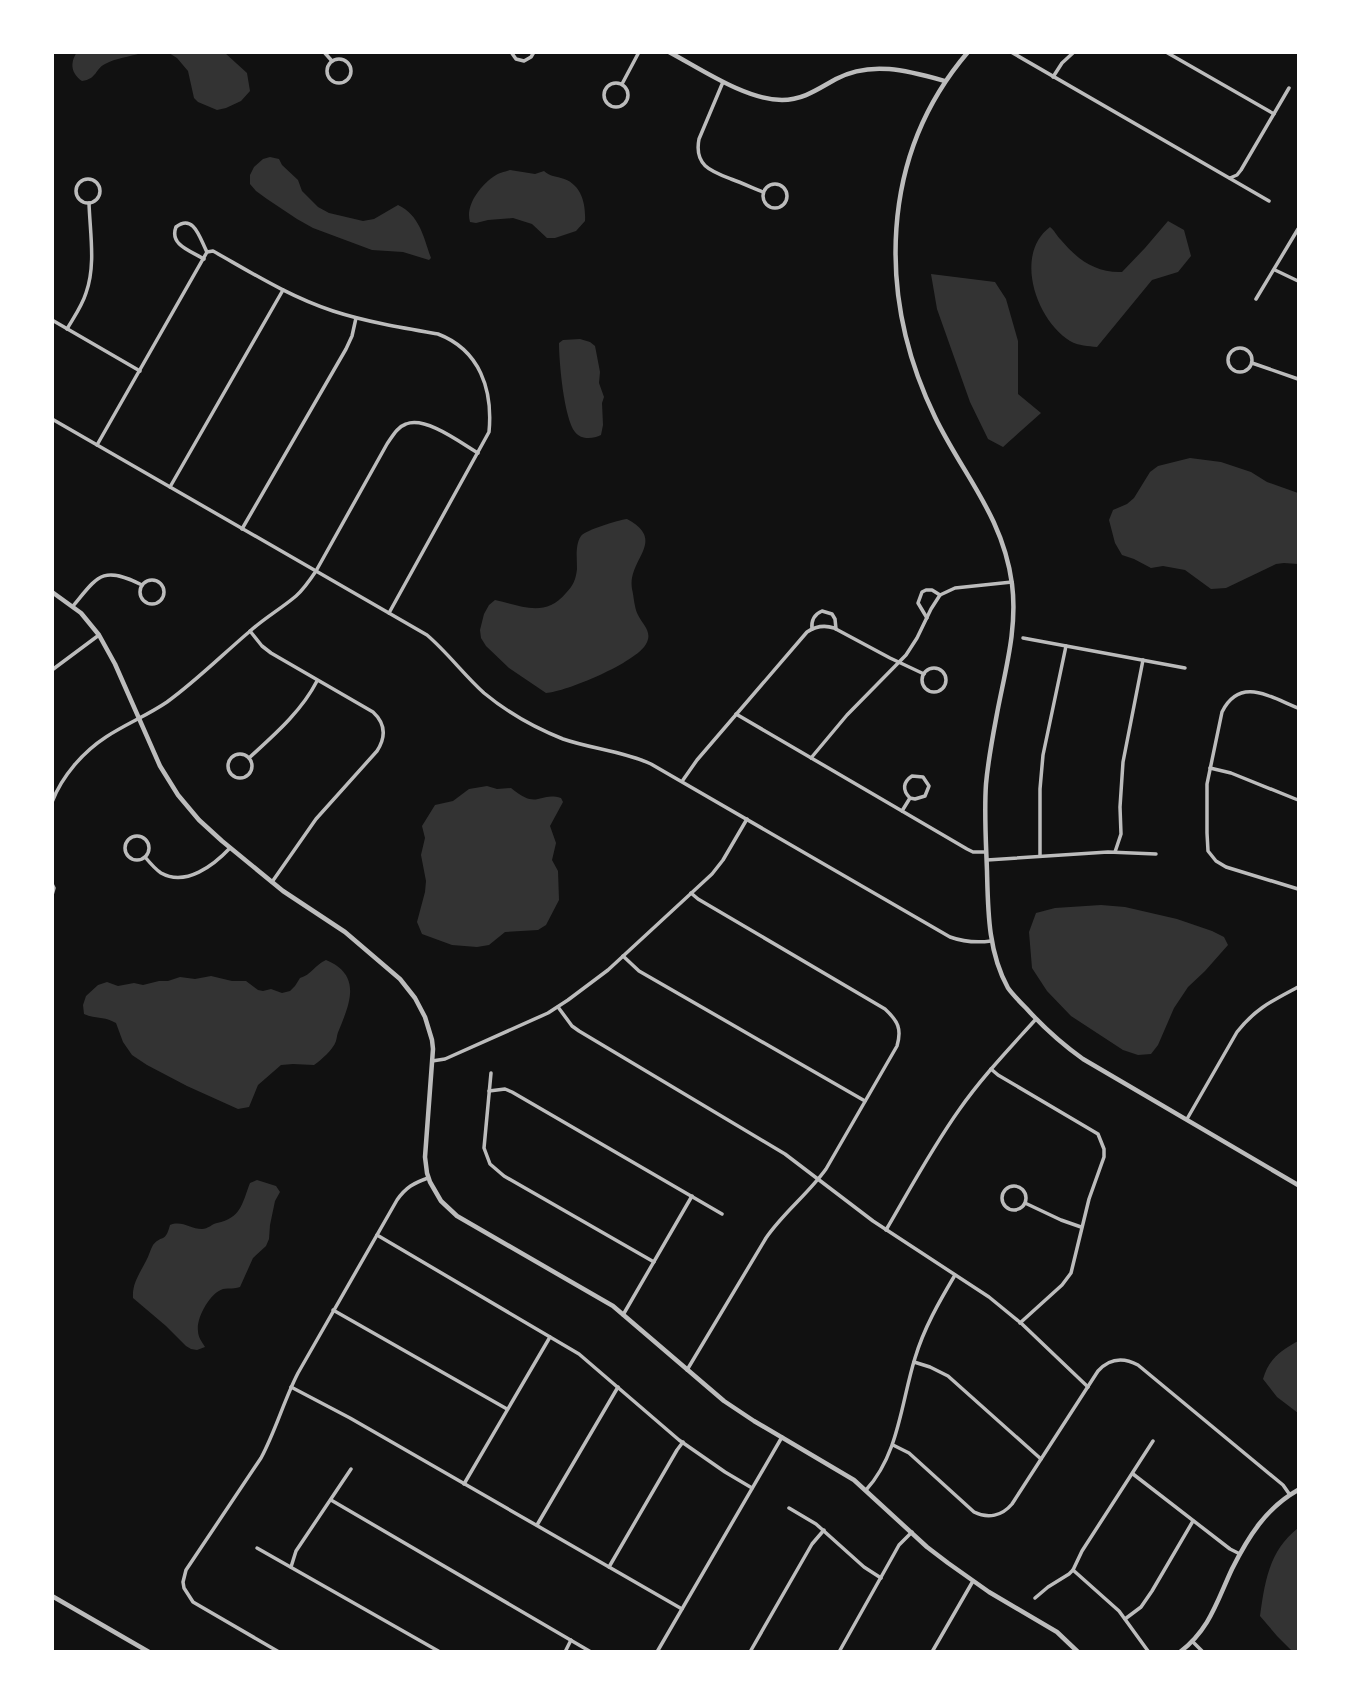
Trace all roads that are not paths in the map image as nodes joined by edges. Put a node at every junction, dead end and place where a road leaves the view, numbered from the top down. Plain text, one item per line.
1 (324, 52) edge
2 (511, 52) edge
3 (534, 52) edge
4 (639, 52) edge
5 (669, 52) edge
6 (968, 52) edge
7 (1011, 52) edge
8 (1074, 52) edge
9 (1166, 52) edge
10 (331, 61) junction
11 (1053, 77) junction
12 (724, 81) junction
13 (945, 81) junction
14 (622, 84) junction
15 (1289, 88) dead end
16 (1274, 114) junction
17 (1228, 178) junction
18 (763, 192) junction
19 (1269, 201) dead end
20 (89, 203) junction
21 (1298, 229) edge
22 (207, 252) junction
23 (204, 259) junction
24 (1275, 270) junction
25 (1298, 281) edge
26 (283, 290) junction
27 (1256, 299) dead end
28 (356, 318) junction
29 (52, 320) edge
30 (68, 329) junction
31 (1252, 363) junction
32 (140, 370) junction
33 (1298, 379) edge
34 (52, 419) edge
35 (97, 445) junction
36 (478, 453) junction
37 (170, 487) junction
38 (242, 529) junction
39 (316, 571) junction
40 (1012, 582) junction
41 (142, 584) junction
42 (52, 592) edge
43 (940, 595) junction
44 (73, 606) junction
45 (389, 613) junction
46 (927, 618) junction
47 (812, 629) junction
48 (836, 629) junction
49 (250, 631) junction
50 (99, 635) junction
51 (1023, 638) dead end
52 (1066, 646) junction
53 (1143, 660) junction
54 (898, 663) junction
55 (1185, 668) dead end
56 (52, 670) edge
57 (924, 674) junction
58 (317, 680) junction
59 (1298, 708) edge
60 (736, 715) junction
61 (138, 719) junction
62 (249, 758) junction
63 (811, 758) junction
64 (1210, 768) junction
65 (682, 781) junction
66 (910, 798) junction
67 (53, 799) edge
68 (1298, 800) edge
69 (902, 811) junction
70 (747, 819) junction
71 (230, 848) junction
72 (986, 852) junction
73 (1115, 852) junction
74 (1156, 854) dead end
75 (1040, 856) junction
76 (145, 857) junction
77 (987, 860) junction
78 (272, 882) junction
79 (52, 884) edge
80 (1298, 890) edge
81 (691, 893) junction
82 (52, 895) edge
83 (991, 941) junction
84 (623, 956) junction
85 (1298, 987) edge
86 (558, 1007) junction
87 (1036, 1019) junction
88 (432, 1061) junction
89 (991, 1069) junction
90 (491, 1073) dead end
91 (489, 1091) junction
92 (865, 1101) junction
93 (1187, 1119) junction
94 (428, 1178) junction
95 (818, 1179) junction
96 (1298, 1185) edge
97 (692, 1196) junction
98 (1025, 1203) junction
99 (722, 1214) dead end
100 (1082, 1227) junction
101 (886, 1230) junction
102 (377, 1235) junction
103 (654, 1262) junction
104 (955, 1275) junction
105 (334, 1310) junction
106 (623, 1315) junction
107 (1020, 1323) junction
108 (550, 1337) junction
109 (914, 1362) junction
110 (687, 1370) junction
111 (291, 1387) junction
112 (618, 1387) junction
113 (1088, 1387) junction
114 (507, 1409) junction
115 (782, 1437) junction
116 (1153, 1441) dead end
117 (683, 1442) junction
118 (893, 1445) junction
119 (1041, 1459) junction
120 (351, 1469) dead end
121 (1132, 1473) junction
122 (464, 1484) junction
123 (752, 1488) junction
124 (866, 1490) junction
125 (1298, 1490) edge
126 (1290, 1495) junction
127 (331, 1500) junction
128 (789, 1508) dead end
129 (1194, 1520) junction
130 (537, 1525) junction
131 (824, 1530) junction
132 (912, 1532) junction
133 (257, 1548) dead end
134 (1240, 1554) junction
135 (291, 1567) junction
136 (609, 1567) junction
137 (1073, 1570) junction
138 (881, 1578) junction
139 (973, 1581) junction
140 (52, 1596) edge
141 (1035, 1598) dead end
142 (682, 1609) junction
143 (1125, 1619) junction
144 (572, 1640) junction
145 (1192, 1641) junction
146 (142, 1650) edge
147 (149, 1651) edge
148 (279, 1651) edge
149 (440, 1651) edge
150 (565, 1651) edge
151 (591, 1651) edge
152 (657, 1651) edge
153 (750, 1651) edge
154 (839, 1651) edge
155 (932, 1651) edge
156 (1078, 1651) edge
157 (1148, 1651) edge
158 (1180, 1651) edge
159 (1203, 1651) edge

1 - 10 street
2 - 3 street
4 - 14 street
5 - 12 street
6 - 13 street
7 - 11 street
8 - 11 street
9 - 16 street
10 - 10 street
11 - 17 street
12 - 13 street
12 - 18 street
13 - 40 street
14 - 14 street
15 - 16 street
16 - 17 street
17 - 19 street
18 - 18 street
20 - 20 street
20 - 30 street
21 - 24 street
22 - 23 street
22 - 23 street
22 - 26 street
23 - 32 street
24 - 25 street
24 - 27 street
26 - 28 street
26 - 37 street
28 - 36 street
28 - 38 street
29 - 30 street
30 - 32 street
31 - 31 street
31 - 33 street
32 - 35 street
34 - 35 street
35 - 37 street
36 - 39 street
36 - 45 street
37 - 38 street
38 - 39 street
39 - 45 street
39 - 49 street
40 - 43 street
40 - 72 street
41 - 41 street
41 - 44 street
42 - 44 street
43 - 46 street
43 - 46 street
44 - 50 street
45 - 65 street
46 - 54 street
47 - 48 street
47 - 48 street
47 - 60 street
48 - 54 street
49 - 58 street
49 - 61 street
50 - 56 street
50 - 61 street
51 - 52 street
52 - 53 street
52 - 75 street
53 - 55 street
53 - 73 street
54 - 57 street
54 - 63 street
57 - 57 street
58 - 62 street
58 - 78 street
59 - 64 street
60 - 63 street
60 - 65 street
61 - 67 street
61 - 71 street
62 - 62 street
63 - 69 street
64 - 68 street
64 - 80 street
65 - 70 street
66 - 66 street
66 - 69 street
69 - 72 street
70 - 81 street
70 - 83 street
71 - 76 street
71 - 78 street
72 - 77 street
73 - 74 street
73 - 75 street
75 - 77 street
76 - 76 street
77 - 83 street
78 - 88 street
79 - 82 street
81 - 84 street
81 - 92 street
83 - 87 street
84 - 86 street
84 - 92 street
85 - 93 street
86 - 88 street
86 - 95 street
87 - 89 street
87 - 93 street
88 - 94 street
89 - 100 street
89 - 101 street
90 - 91 street
91 - 97 street
91 - 103 street
92 - 95 street
93 - 96 street
94 - 102 street
94 - 106 street
95 - 101 street
95 - 110 street
97 - 99 street
97 - 103 street
98 - 98 street
98 - 100 street
100 - 107 street
101 - 104 street
102 - 105 street
102 - 108 street
103 - 106 street
104 - 107 street
104 - 109 street
105 - 111 street
105 - 114 street
106 - 110 street
107 - 113 street
108 - 112 street
108 - 114 street
109 - 118 street
109 - 119 street
110 - 115 street
111 - 122 street
111 - 148 street
112 - 117 street
112 - 130 street
113 - 119 street
113 - 126 street
114 - 122 street
115 - 123 street
115 - 124 street
116 - 121 street
117 - 123 street
117 - 136 street
118 - 119 street
118 - 124 street
120 - 127 street
121 - 129 street
121 - 137 street
122 - 130 street
123 - 142 street
124 - 132 street
125 - 126 street
126 - 134 street
127 - 135 street
127 - 144 street
128 - 131 street
129 - 134 street
129 - 143 street
130 - 136 street
131 - 138 street
131 - 153 street
132 - 138 street
132 - 139 street
133 - 135 street
134 - 145 street
135 - 149 street
136 - 142 street
137 - 141 street
137 - 143 street
138 - 154 street
139 - 155 street
139 - 156 street
140 - 146 street
142 - 152 street
143 - 157 street
144 - 150 street
144 - 151 street
145 - 158 street
145 - 159 street
146 - 147 street

